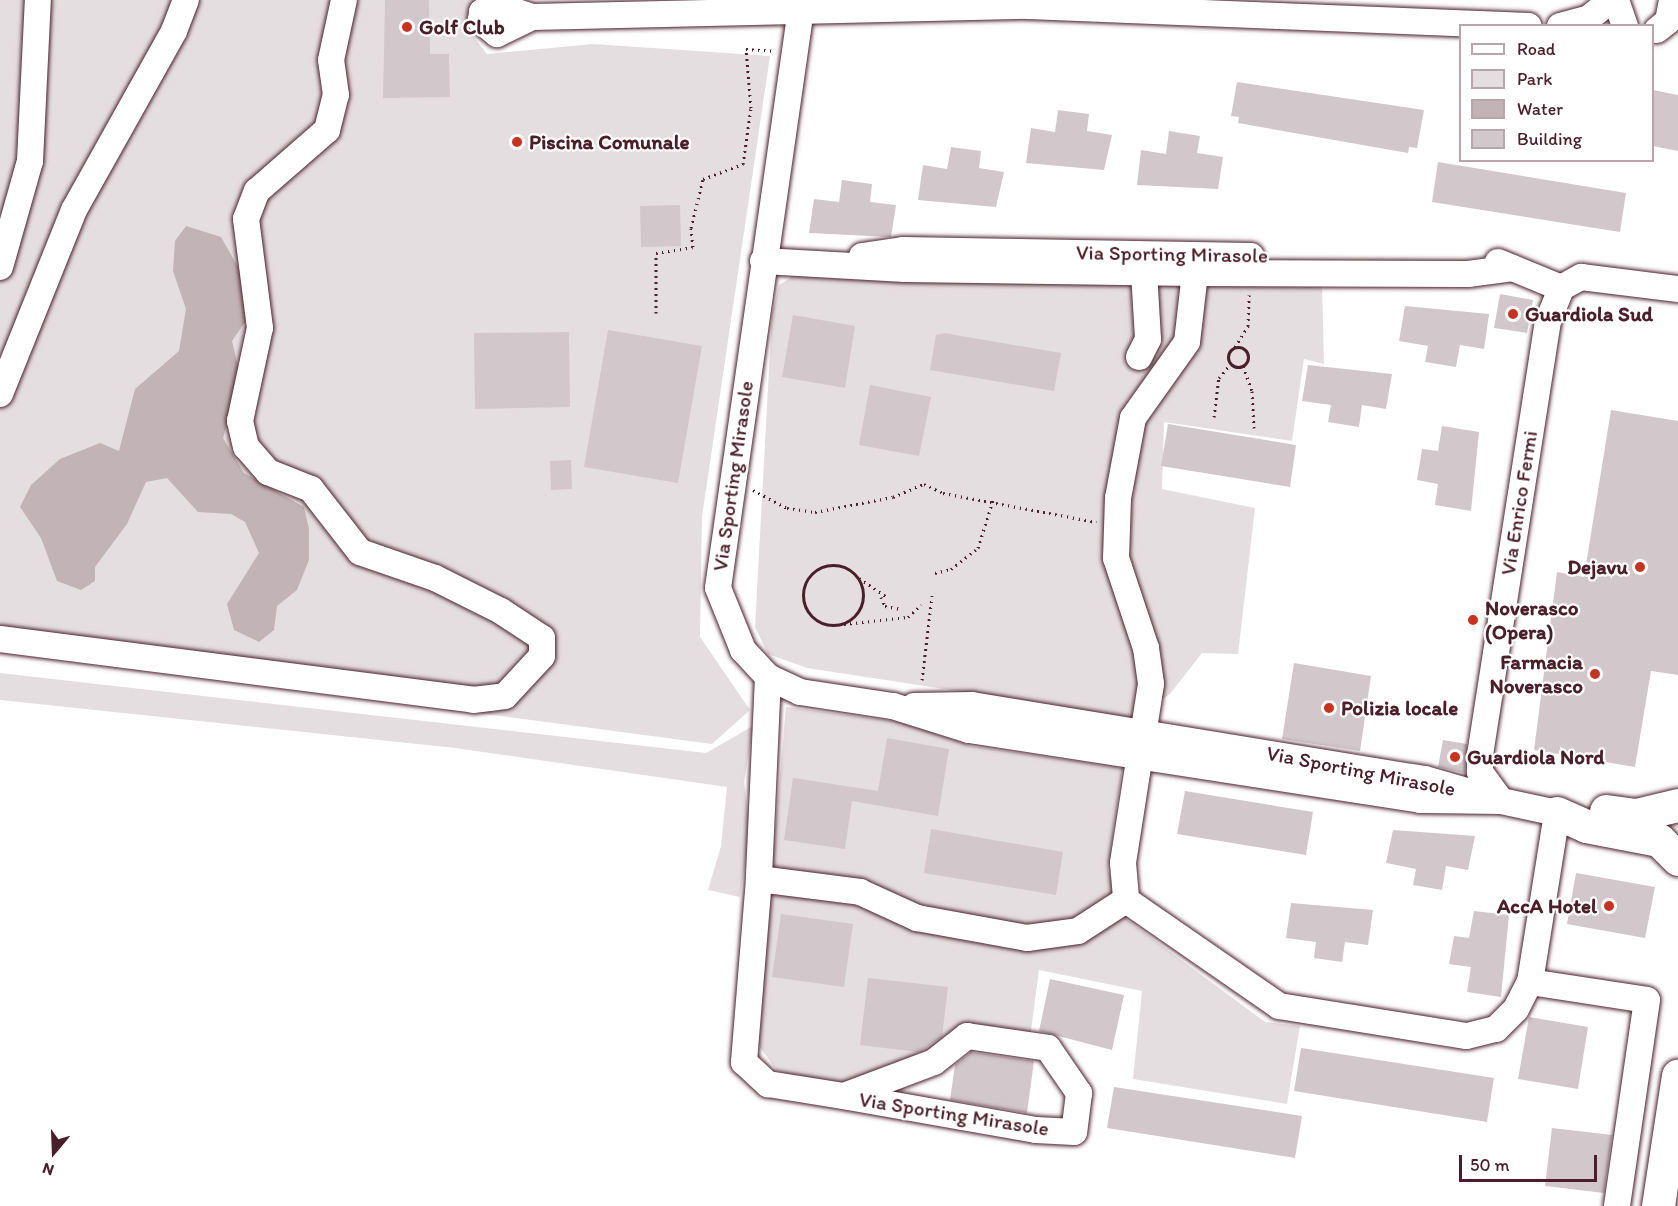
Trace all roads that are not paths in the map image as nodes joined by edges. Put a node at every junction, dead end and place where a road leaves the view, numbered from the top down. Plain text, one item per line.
1 (38, 0) edge
2 (186, 0) edge
3 (344, 0) edge
4 (1611, 0) edge
5 (1616, 0) edge
6 (1673, 0) edge
7 (1678, 5) edge
8 (609, 7) edge
9 (801, 9) junction
10 (532, 17) dead end
11 (1479, 24) edge
12 (1567, 24) edge
13 (1624, 24) edge
14 (1662, 31) edge
15 (763, 261) junction
16 (829, 261) junction
17 (0, 267) edge
18 (1513, 268) junction
19 (1144, 273) junction
20 (1195, 273) junction
21 (1561, 288) junction
22 (1678, 289) edge
23 (1139, 357) dead end
24 (0, 394) edge
25 (0, 639) edge
26 (768, 677) junction
27 (1144, 744) junction
28 (1501, 801) junction
29 (1678, 805) edge
30 (1557, 813) junction
31 (1678, 859) edge
32 (759, 879) junction
33 (1126, 900) junction
34 (1530, 982) junction
35 (1678, 1076) edge
36 (844, 1096) junction
37 (1617, 1206) edge
38 (1658, 1206) edge

1 - 17 street
2 - 24 street
3 - 25 street
4 - 12 street
5 - 13 street
6 - 7 street
6 - 14 street
8 - 9 street
8 - 10 street
9 - 11 street
9 - 15 street, Via Sporting Mirasole
15 - 16 street, Via Sporting Mirasole
15 - 26 street, Via Sporting Mirasole
16 - 18 street, Via Sporting Mirasole
16 - 19 street, Via Sporting Mirasole
18 - 20 street, Via Sporting Mirasole
18 - 21 street, Via Sporting Mirasole
19 - 20 street, Via Sporting Mirasole
19 - 23 street
20 - 27 street, Via Sporting Mirasole
21 - 22 street
21 - 28 street, Via Enrico Fermi
26 - 27 street, Via Sporting Mirasole
26 - 32 street, Via Sporting Mirasole
27 - 28 street, Via Sporting Mirasole
27 - 33 street, Via Sporting Mirasole
28 - 30 street
29 - 30 main road
30 - 31 main road
30 - 34 street
32 - 33 street
32 - 36 street, Via Sporting Mirasole
33 - 34 street
34 - 37 street
35 - 38 main road
36 - 36 street, Via Sporting Mirasole

